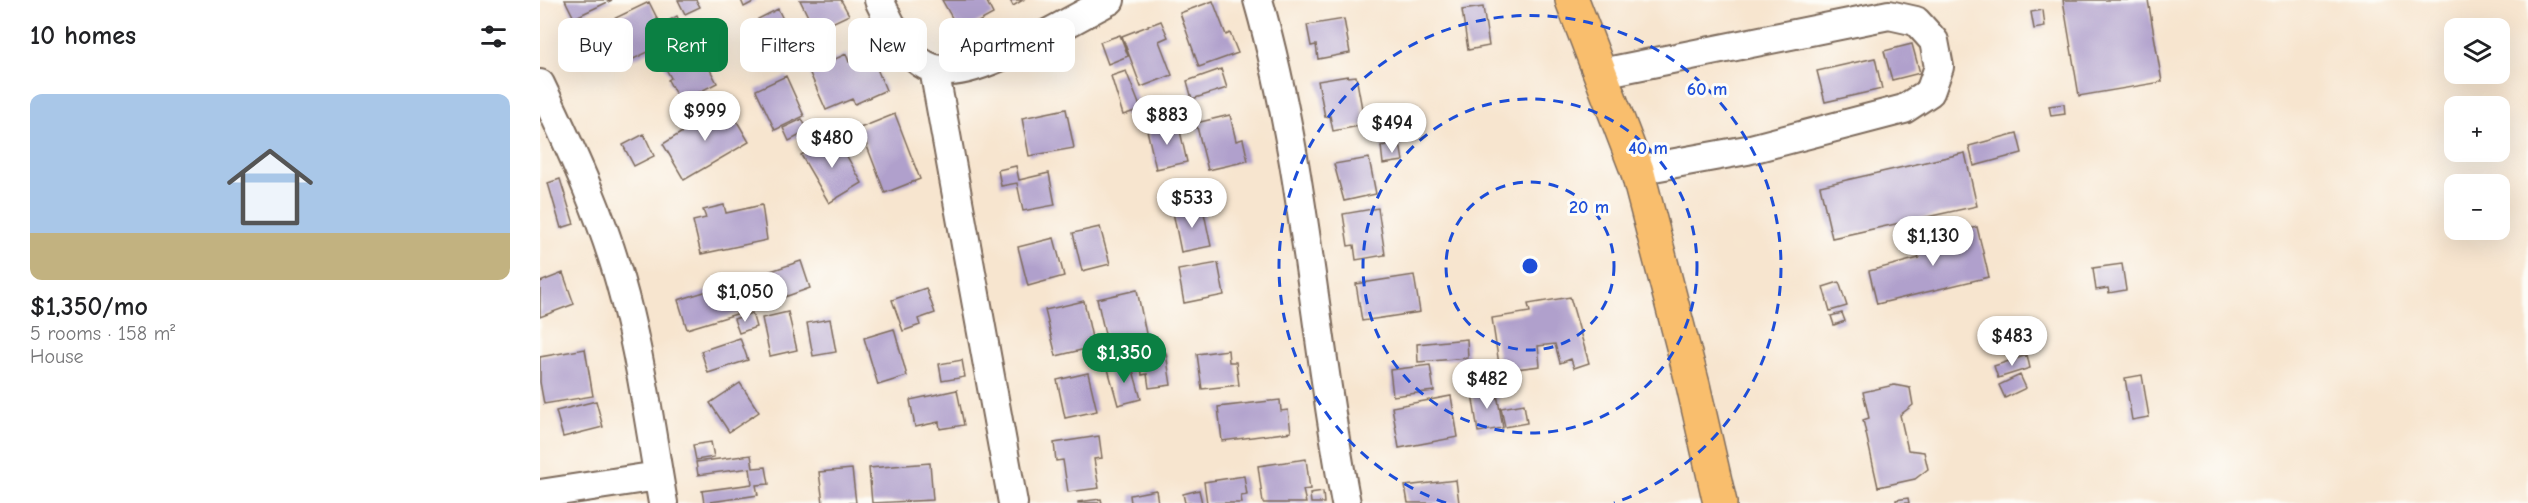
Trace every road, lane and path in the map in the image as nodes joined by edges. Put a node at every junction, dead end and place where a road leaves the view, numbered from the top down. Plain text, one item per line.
1 (879, 0) edge
2 (1110, 0) edge
3 (1258, 0) edge
4 (1572, 0) edge
5 (934, 69) junction
6 (1602, 73) junction
7 (540, 84) edge
8 (1637, 170) junction
9 (661, 490) edge
10 (540, 494) edge
11 (1013, 503) edge
12 (1346, 503) edge
13 (1720, 503) edge

1 - 5 street
2 - 5 street
3 - 12 street
4 - 6 main road
5 - 11 street
6 - 8 main road
6 - 8 street
7 - 9 street
8 - 13 main road
9 - 10 street

